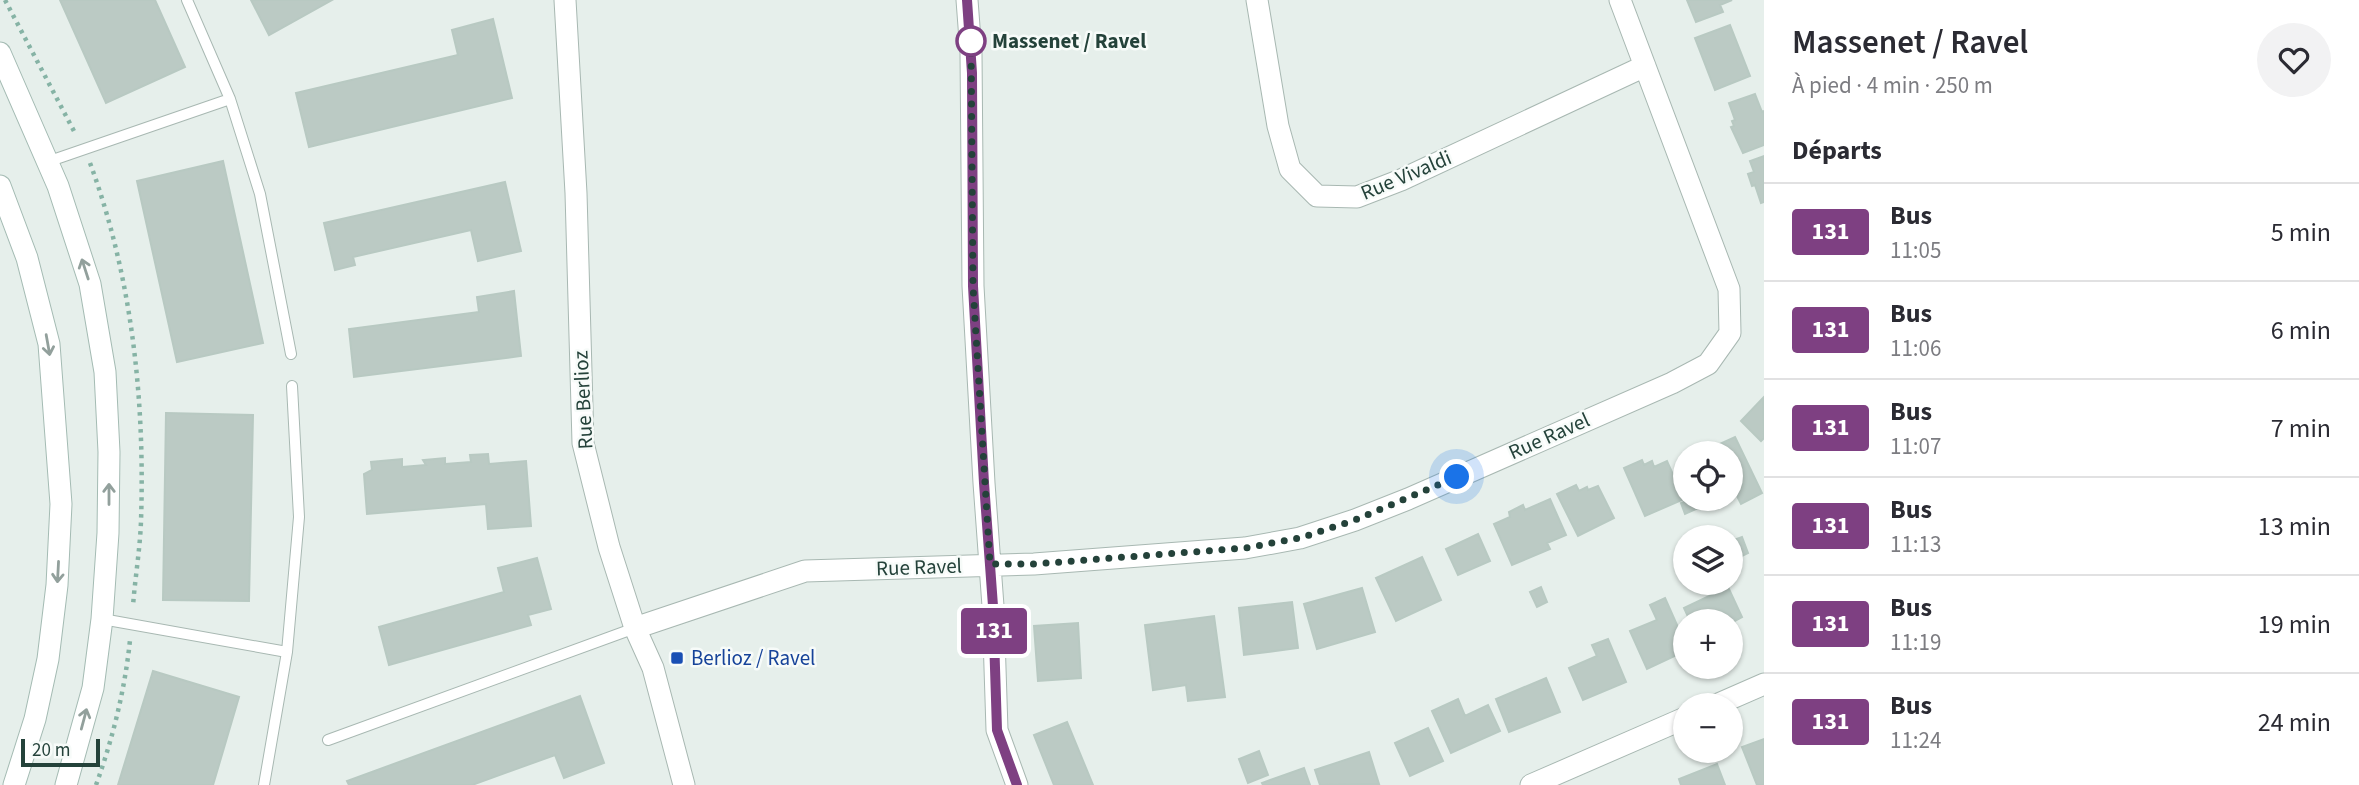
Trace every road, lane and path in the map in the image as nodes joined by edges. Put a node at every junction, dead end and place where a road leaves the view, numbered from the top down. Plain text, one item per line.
1 (187, 0) edge
2 (565, 0) edge
3 (967, 0) edge
4 (1257, 0) edge
5 (1620, 0) edge
6 (0, 53) edge
7 (1645, 66) junction
8 (230, 99) junction
9 (47, 162) junction
10 (0, 186) edge
11 (291, 354) dead end
12 (292, 386) dead end
13 (990, 564) junction
14 (102, 619) junction
15 (635, 628) junction
16 (287, 652) junction
17 (1764, 684) edge
18 (1743, 693) edge
19 (1673, 723) edge
20 (328, 740) dead end
21 (14, 785) edge
22 (66, 785) edge
23 (264, 785) edge
24 (684, 785) edge
25 (1017, 785) edge
26 (1531, 785) edge

1 - 8 lane
2 - 15 street, Rue Berlioz
3 - 13 street
4 - 7 street, Rue Vivaldi
5 - 7 street, Rue Ravel
6 - 9 street
7 - 13 street, Rue Ravel
8 - 9 lane
8 - 11 lane
14 -> 9 street
10 -> 21 street
12 - 16 lane
13 - 15 street, Rue Ravel
13 - 25 street
14 - 16 lane
22 -> 14 street
15 - 20 lane
15 - 24 street, Rue Berlioz
16 - 23 lane
17 - 18 street
19 - 26 street

